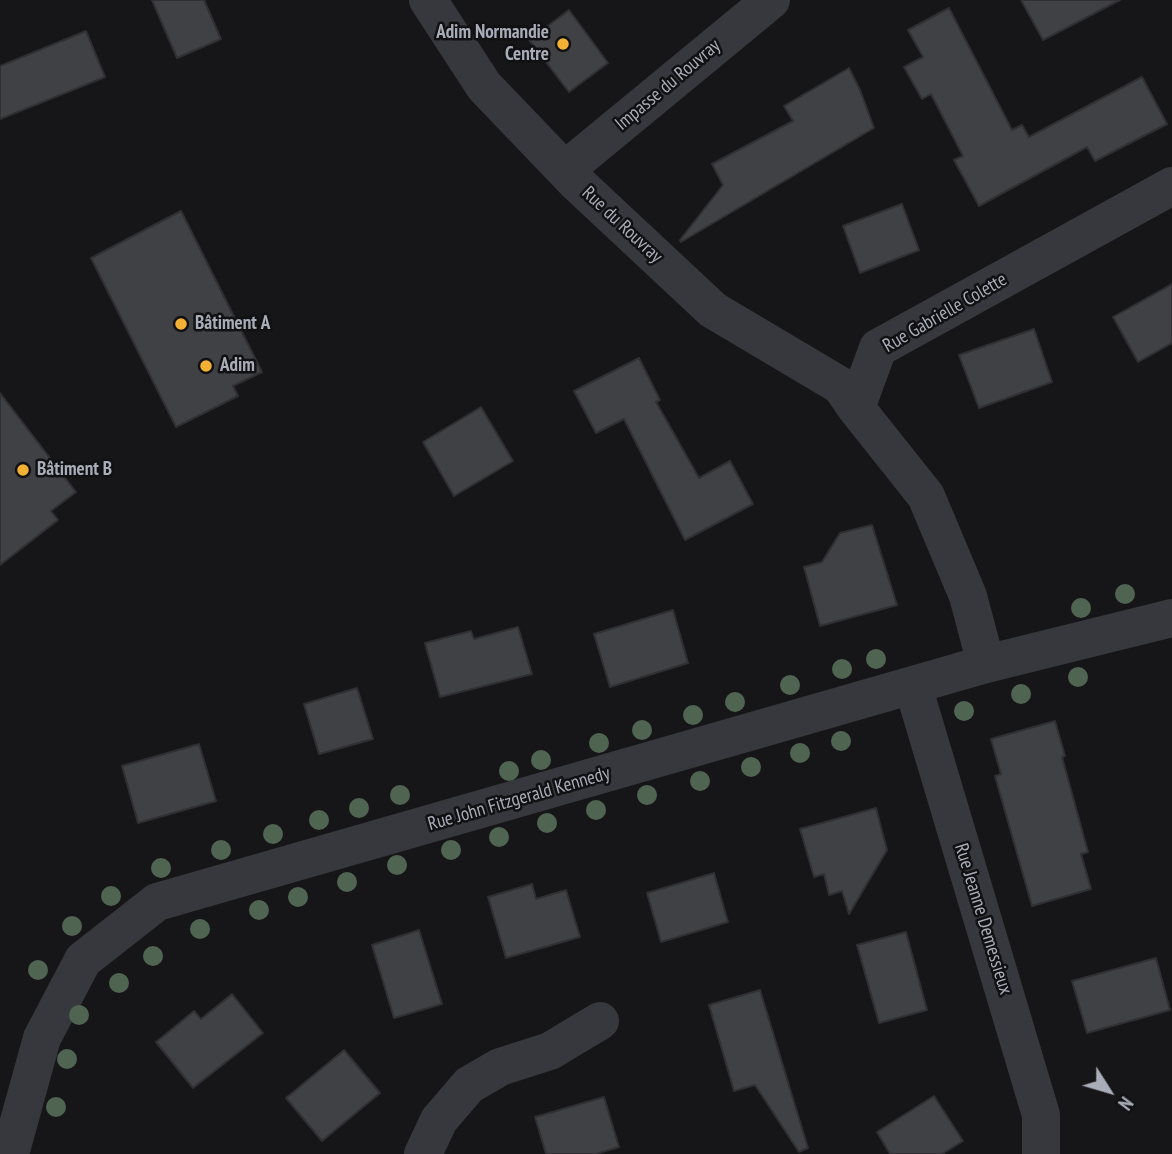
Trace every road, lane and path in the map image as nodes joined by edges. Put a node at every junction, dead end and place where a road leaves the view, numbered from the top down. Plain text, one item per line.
1 (428, 0) edge
2 (771, 0) edge
3 (565, 170) junction
4 (1172, 186) edge
5 (856, 408) junction
6 (1172, 618) edge
7 (986, 664) junction
8 (914, 686) junction
9 (600, 1021) dead end
10 (10, 1154) edge
11 (423, 1154) edge
12 (1041, 1154) edge

1 - 3 street, Rue du Rouvray
2 - 3 street, Impasse du Rouvray
3 - 5 street, Rue du Rouvray
4 - 5 street, Rue Gabrielle Colette
5 - 7 street
6 - 7 street, Rue John Fitzgerald Kennedy
7 - 8 street, Rue John Fitzgerald Kennedy
8 - 10 street, Rue John Fitzgerald Kennedy
8 - 12 street, Rue Jeanne Demessieux
9 - 11 street

